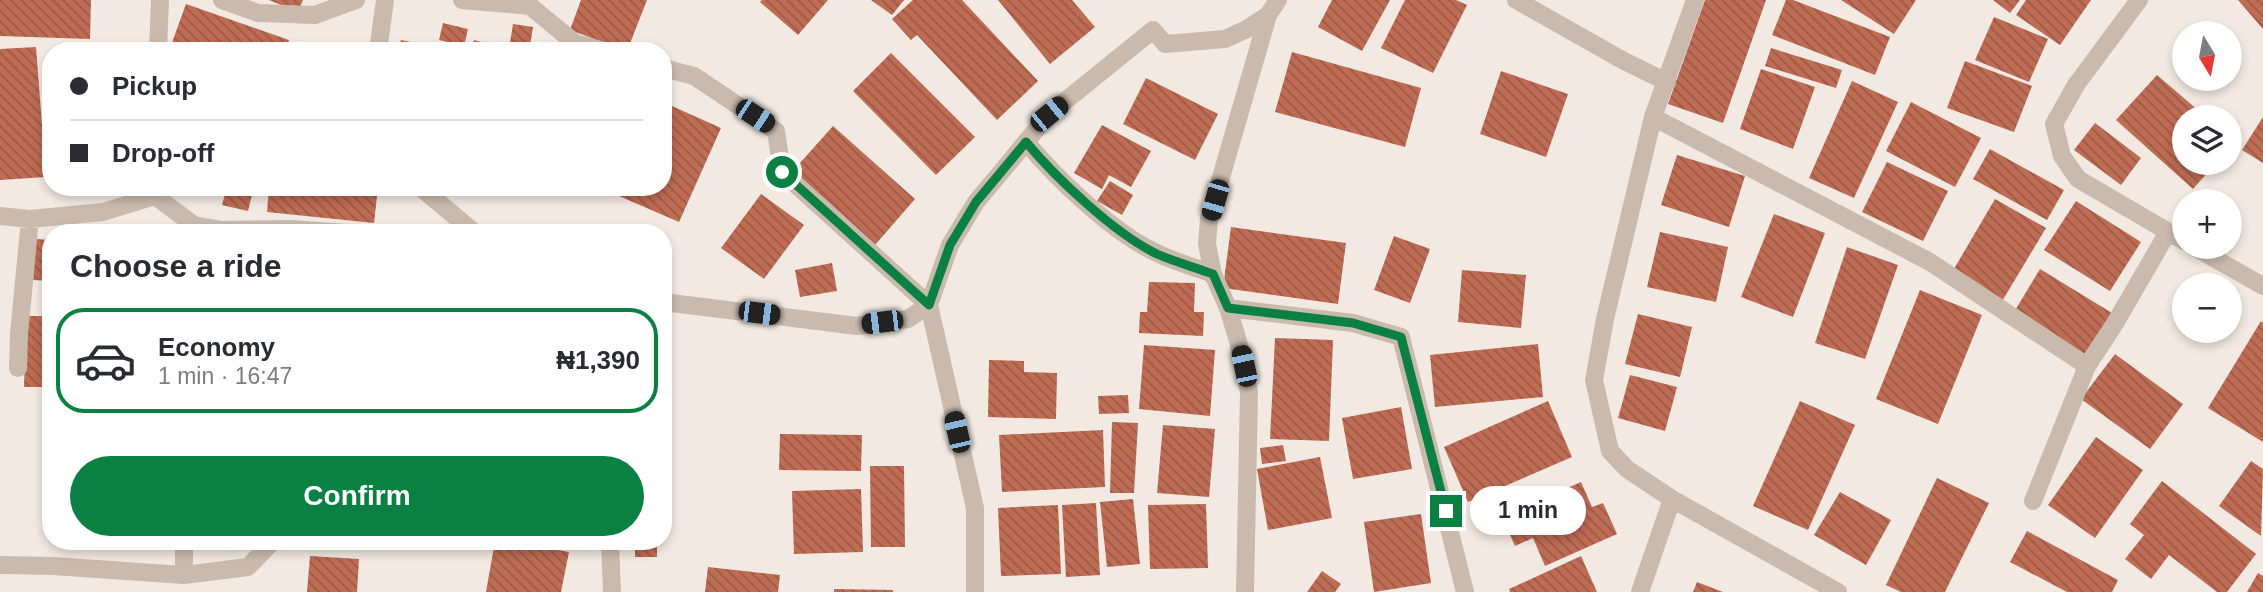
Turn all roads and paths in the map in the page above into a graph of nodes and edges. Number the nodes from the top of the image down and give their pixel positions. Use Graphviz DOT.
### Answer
graph roads {
  1 [pos="160,0"];
  2 [pos="222,0"];
  3 [pos="356,0"];
  4 [pos="385,0"];
  5 [pos="462,0"];
  6 [pos="1516,0"];
  7 [pos="1695,0"];
  8 [pos="2139,0"];
  9 [pos="532,3"];
  10 [pos="1273,8"];
  11 [pos="159,42"];
  12 [pos="379,42"];
  13 [pos="574,42"];
  14 [pos="672,70"];
  15 [pos="1667,82"];
  16 [pos="1653,117"];
  17 [pos="1026,142"];
  18 [pos="143,196"];
  19 [pos="160,196"];
  20 [pos="431,196"];
  21 [pos="0,216"];
  22 [pos="30,219"];
  23 [pos="188,224"];
  24 [pos="464,224"];
  25 [pos="2172,234"];
  26 [pos="2172,242"];
  27 [pos="2215,259"];
  28 [pos="1213,274"];
  29 [pos="2263,286"];
  30 [pos="672,303"];
  31 [pos="929,305"];
  32 [pos="1228,308"];
  33 [pos="2087,366"];
  34 [pos="19,368"];
  35 [pos="1672,499"];
  36 [pos="2033,501"];
  37 [pos="184,550"];
  38 [pos="265,550"];
  39 [pos="610,550"];
  40 [pos="0,565"];
  41 [pos="184,575"];
  42 [pos="612,592"];
  43 [pos="975,592"];
  44 [pos="1245,592"];
  45 [pos="1465,592"];
  46 [pos="1640,592"];
  47 [pos="1838,592"];
  1 -- 11 [label="street"];
  2 -- 3 [label="street"];
  4 -- 12 [label="street"];
  5 -- 9 [label="street"];
  6 -- 15 [label="street"];
  7 -- 15 [label="street"];
  8 -- 25 [label="street"];
  9 -- 13 [label="street"];
  10 -- 17 [label="street"];
  10 -- 28 [label="street"];
  14 -- 31 [label="street"];
  15 -- 16 [label="street"];
  16 -- 33 [label="street"];
  16 -- 35 [label="street"];
  17 -- 28 [label="street"];
  17 -- 31 [label="street"];
  18 -- 22 [label="street"];
  19 -- 23 [label="street"];
  20 -- 24 [label="street"];
  21 -- 22 [label="street"];
  22 -- 34 [label="street"];
  26 -- 33 [label="street"];
  27 -- 29 [label="street"];
  28 -- 32 [label="street"];
  30 -- 31 [label="street"];
  31 -- 43 [label="street"];
  32 -- 44 [label="street"];
  32 -- 45 [label="street"];
  33 -- 36 [label="street"];
  35 -- 46 [label="street"];
  35 -- 47 [label="street"];
  37 -- 41 [label="street"];
  38 -- 41 [label="street"];
  39 -- 42 [label="street"];
  40 -- 41 [label="street"];
}
